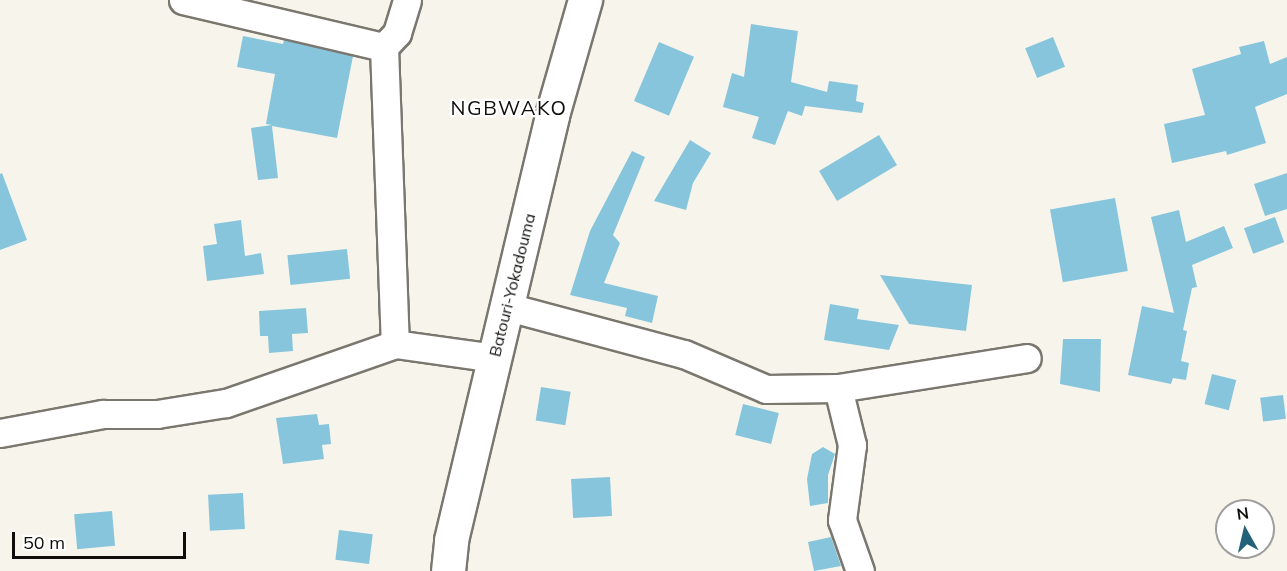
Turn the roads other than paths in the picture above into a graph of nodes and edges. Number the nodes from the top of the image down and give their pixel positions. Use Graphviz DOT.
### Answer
graph roads {
  1 [pos="183,0"];
  2 [pos="407,0"];
  3 [pos="585,0"];
  4 [pos="384,47"];
  5 [pos="508,307"];
  6 [pos="394,344"];
  7 [pos="494,358"];
  8 [pos="1027,358"];
  9 [pos="838,388"];
  10 [pos="0,433"];
  11 [pos="448,571"];
  12 [pos="860,571"];
  1 -- 4 [label="street"];
  2 -- 4 [label="street"];
  3 -- 5 [label="highway, Batouri-Yokadouma"];
  4 -- 6 [label="street"];
  5 -- 7 [label="highway, Batouri-Yokadouma"];
  5 -- 9 [label="street"];
  6 -- 7 [label="street"];
  6 -- 10 [label="street"];
  7 -- 11 [label="highway, Batouri-Yokadouma"];
  8 -- 9 [label="street"];
  9 -- 12 [label="street"];
}
